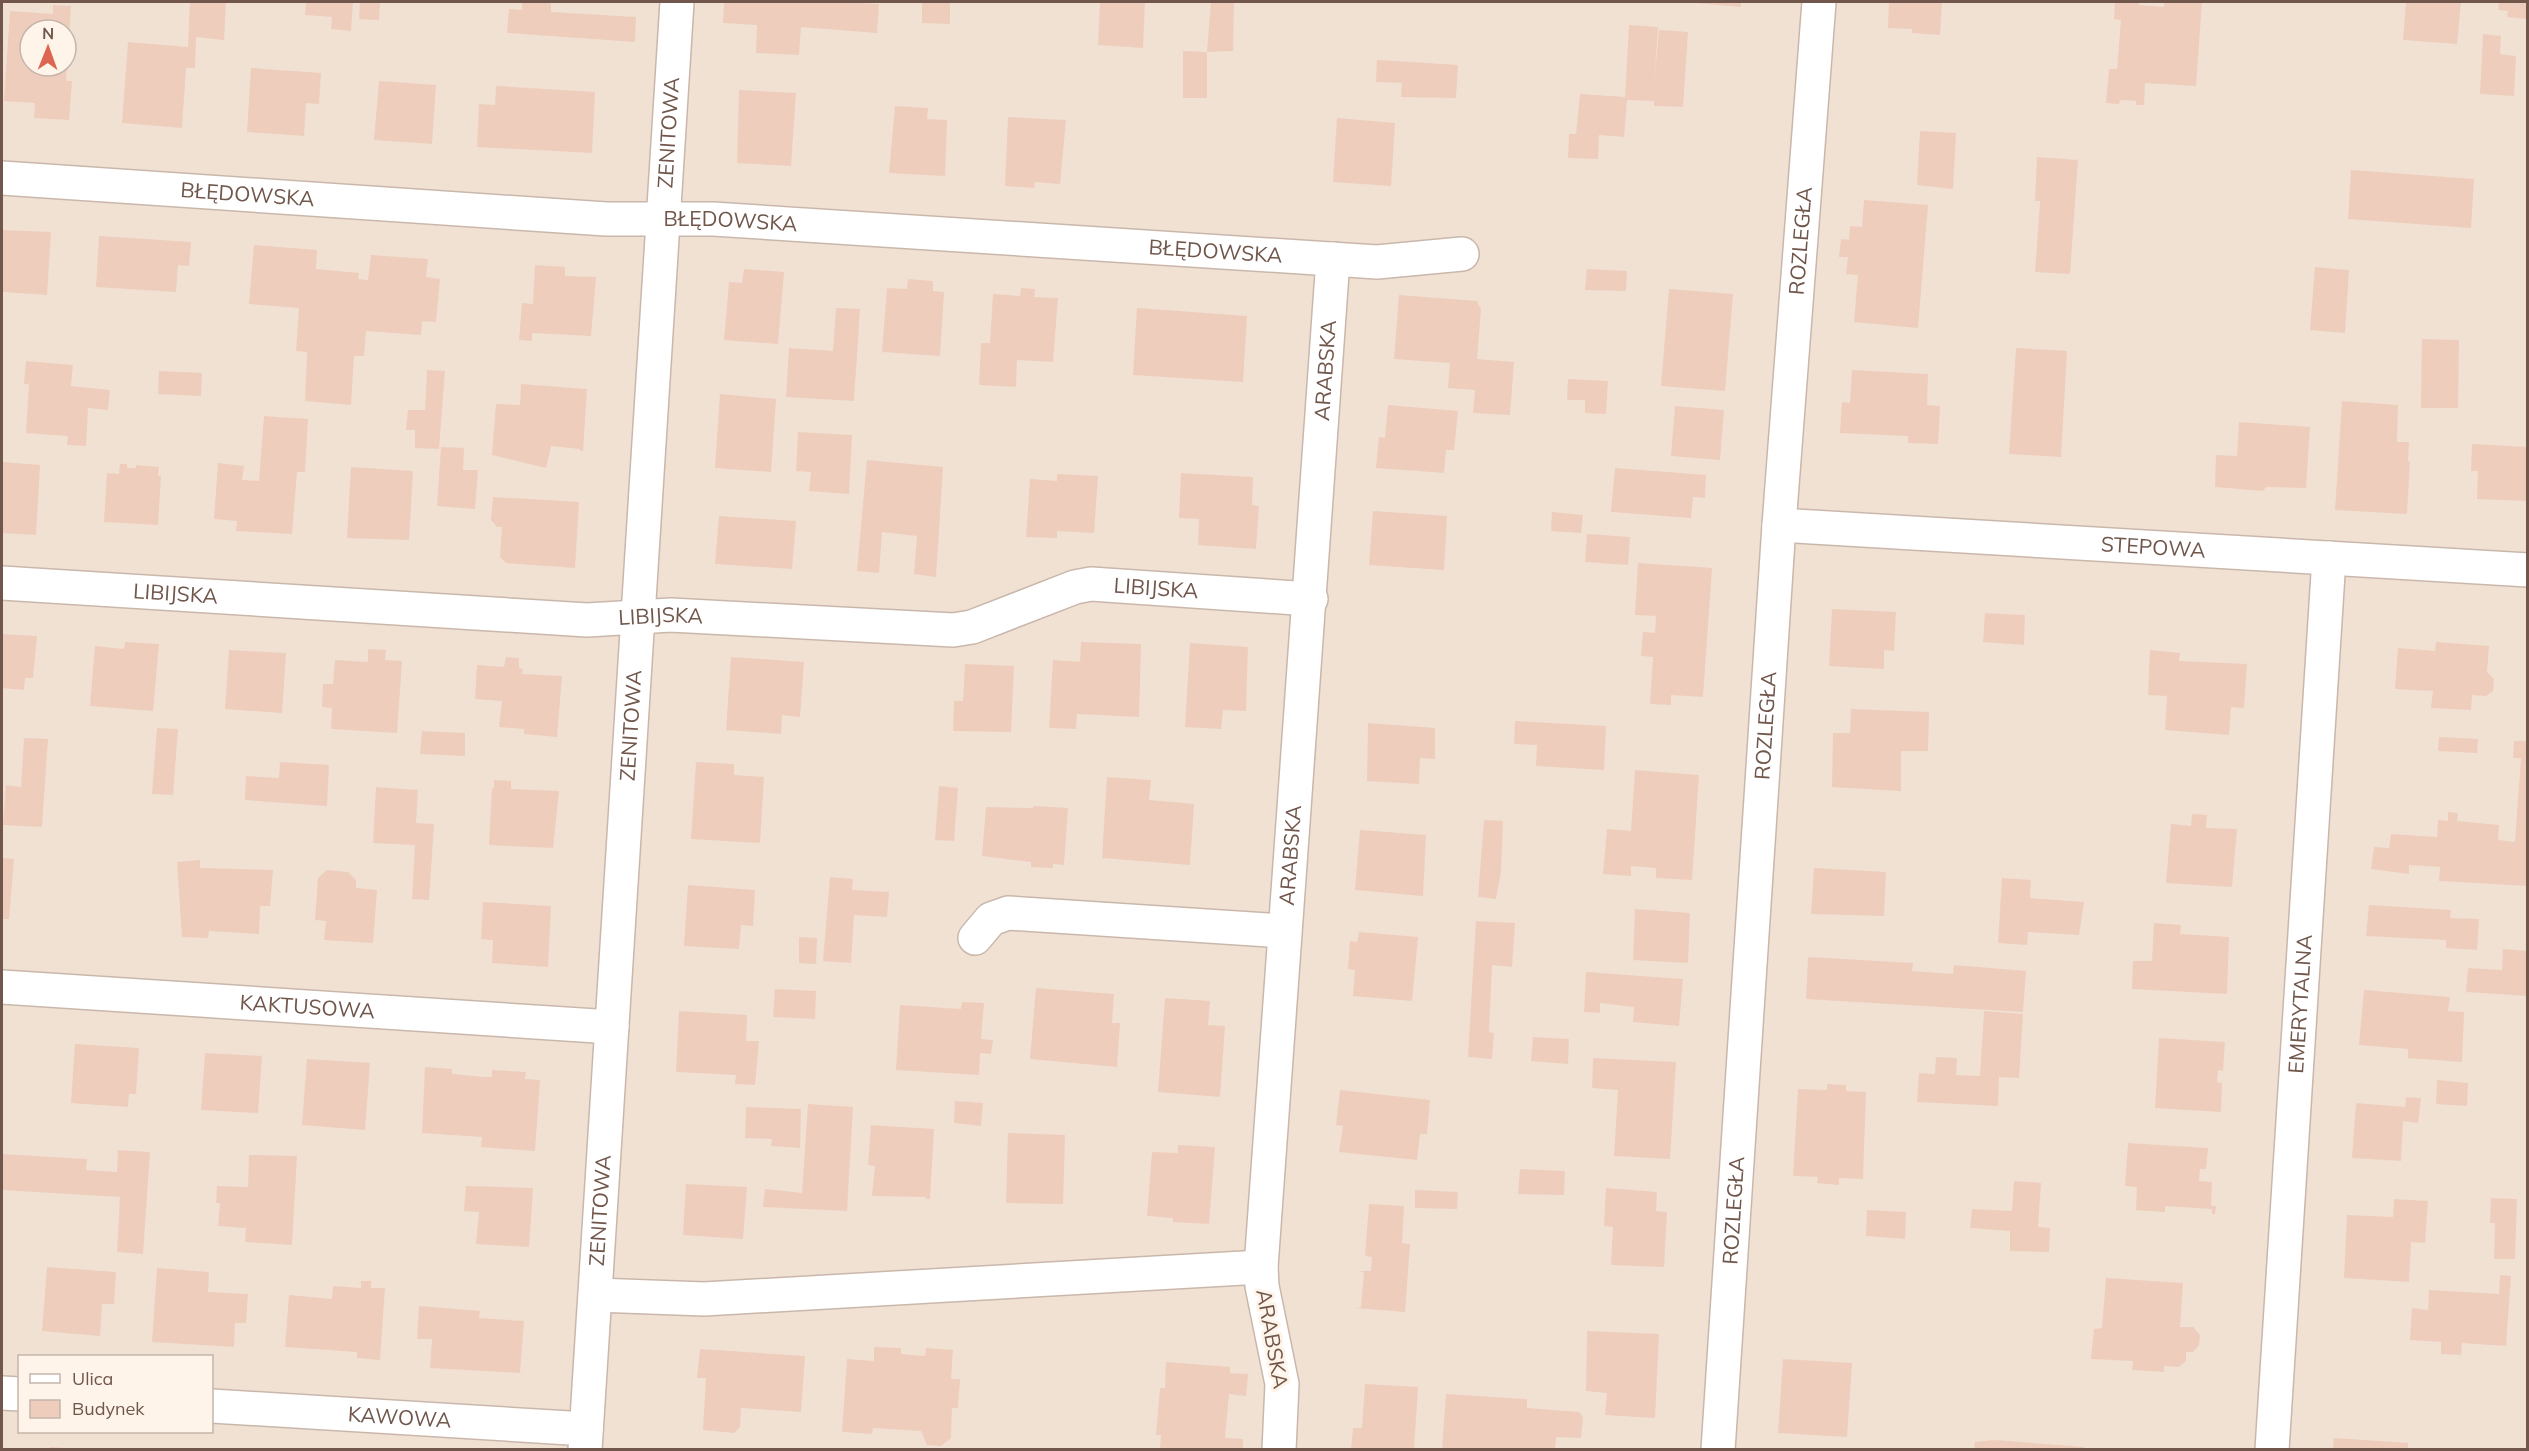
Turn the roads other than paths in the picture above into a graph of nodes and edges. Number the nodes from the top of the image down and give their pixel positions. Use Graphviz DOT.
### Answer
graph roads {
  1 [pos="677,2"];
  2 [pos="1819,2"];
  3 [pos="2,178"];
  4 [pos="663,218"];
  5 [pos="1462,254"];
  6 [pos="1333,259"];
  7 [pos="1779,525"];
  8 [pos="2329,558"];
  9 [pos="2528,570"];
  10 [pos="2,583"];
  11 [pos="1311,599"];
  12 [pos="638,617"];
  13 [pos="1284,932"];
  14 [pos="975,938"];
  15 [pos="2,987"];
  16 [pos="612,1027"];
  17 [pos="1261,1267"];
  18 [pos="596,1295"];
  19 [pos="2,1393"];
  20 [pos="18,1394"];
  21 [pos="213,1406"];
  22 [pos="585,1439"];
  23 [pos="1279,1449"];
  24 [pos="1718,1449"];
  25 [pos="2272,1449"];
  1 -- 4 [label="street, ZENITOWA"];
  2 -- 7 [label="street, ROZLEGŁA"];
  3 -- 4 [label="street, BŁĘDOWSKA"];
  4 -- 6 [label="street, BŁĘDOWSKA"];
  4 -- 12 [label="street, ZENITOWA"];
  5 -- 6 [label="street, BŁĘDOWSKA"];
  6 -- 11 [label="street, ARABSKA"];
  7 -- 8 [label="street, STEPOWA"];
  7 -- 24 [label="street, ROZLEGŁA"];
  8 -- 9 [label="street, STEPOWA"];
  8 -- 25 [label="street, EMERYTALNA"];
  10 -- 12 [label="street, LIBIJSKA"];
  11 -- 12 [label="street, LIBIJSKA"];
  11 -- 13 [label="street, ARABSKA"];
  12 -- 16 [label="street, ZENITOWA"];
  13 -- 14 [label="street"];
  13 -- 17 [label="street, ARABSKA"];
  15 -- 16 [label="street, KAKTUSOWA"];
  16 -- 18 [label="street, ZENITOWA"];
  17 -- 18 [label="street"];
  17 -- 23 [label="street, ARABSKA"];
  18 -- 22 [label="street, ZENITOWA"];
  19 -- 20 [label="street"];
  21 -- 22 [label="street, KAWOWA"];
}
